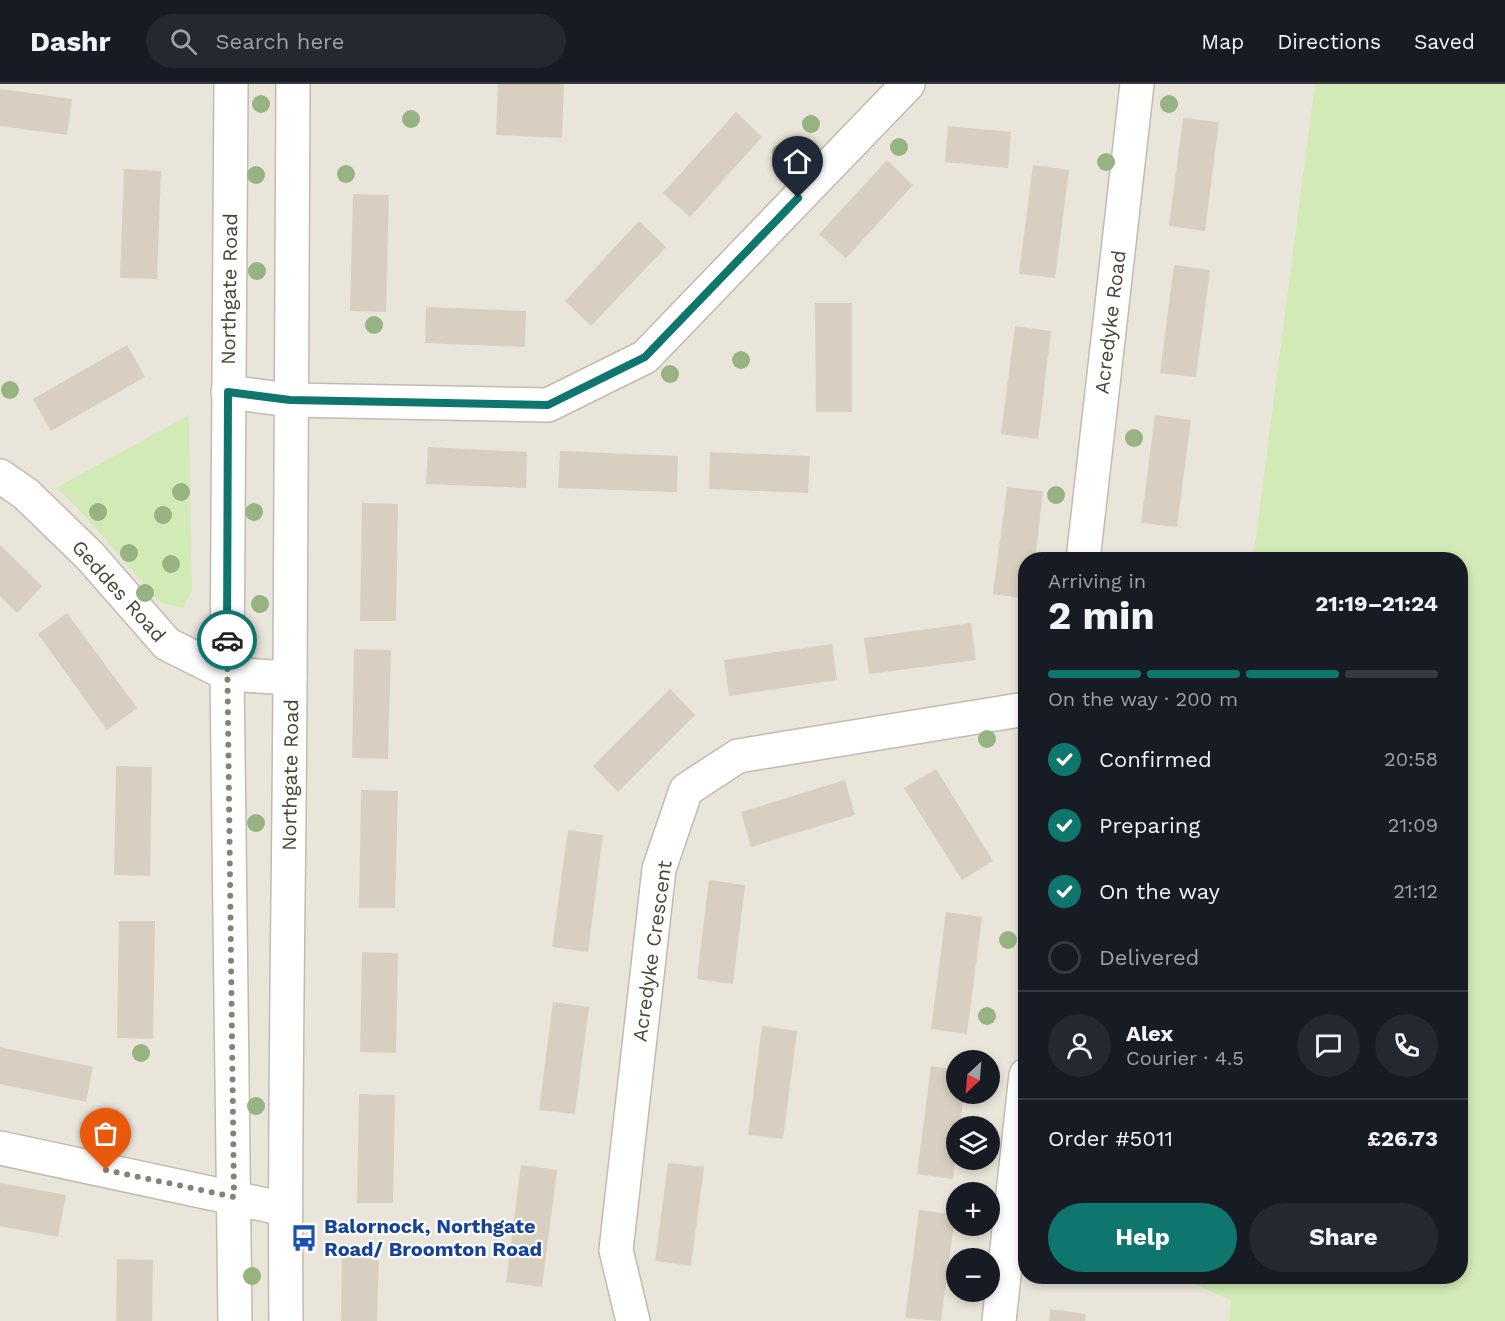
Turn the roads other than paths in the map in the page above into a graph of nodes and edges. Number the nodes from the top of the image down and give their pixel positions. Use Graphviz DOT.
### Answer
graph roads {
  1 [pos="231,84"];
  2 [pos="293,84"];
  3 [pos="908,84"];
  4 [pos="1137,84"];
  5 [pos="228,392"];
  6 [pos="290,400"];
  7 [pos="0,476"];
  8 [pos="1084,552"];
  9 [pos="227,674"];
  10 [pos="291,678"];
  11 [pos="1018,710"];
  12 [pos="0,1148"];
  13 [pos="1018,1148"];
  14 [pos="234,1197"];
  15 [pos="285,1209"];
  16 [pos="235,1321"];
  17 [pos="286,1321"];
  18 [pos="633,1321"];
  19 [pos="999,1321"];
  1 -- 5 [label="street, Northgate Road"];
  2 -- 6 [label="street, Northgate Road"];
  3 -- 6 [label="street"];
  4 -- 8 [label="street, Acredyke Road"];
  5 -- 6 [label="street"];
  5 -- 9 [label="street, Northgate Road"];
  6 -- 10 [label="street, Northgate Road"];
  7 -- 9 [label="street, Geddes Road"];
  9 -- 10 [label="street, Geddes Road"];
  9 -- 14 [label="street, Northgate Road"];
  10 -- 15 [label="street, Northgate Road"];
  11 -- 18 [label="street, Acredyke Crescent"];
  12 -- 14 [label="street"];
  13 -- 19 [label="street"];
  14 -- 15 [label="street"];
  14 -- 16 [label="street, Northgate Road"];
  15 -- 17 [label="street, Northgate Road"];
}
